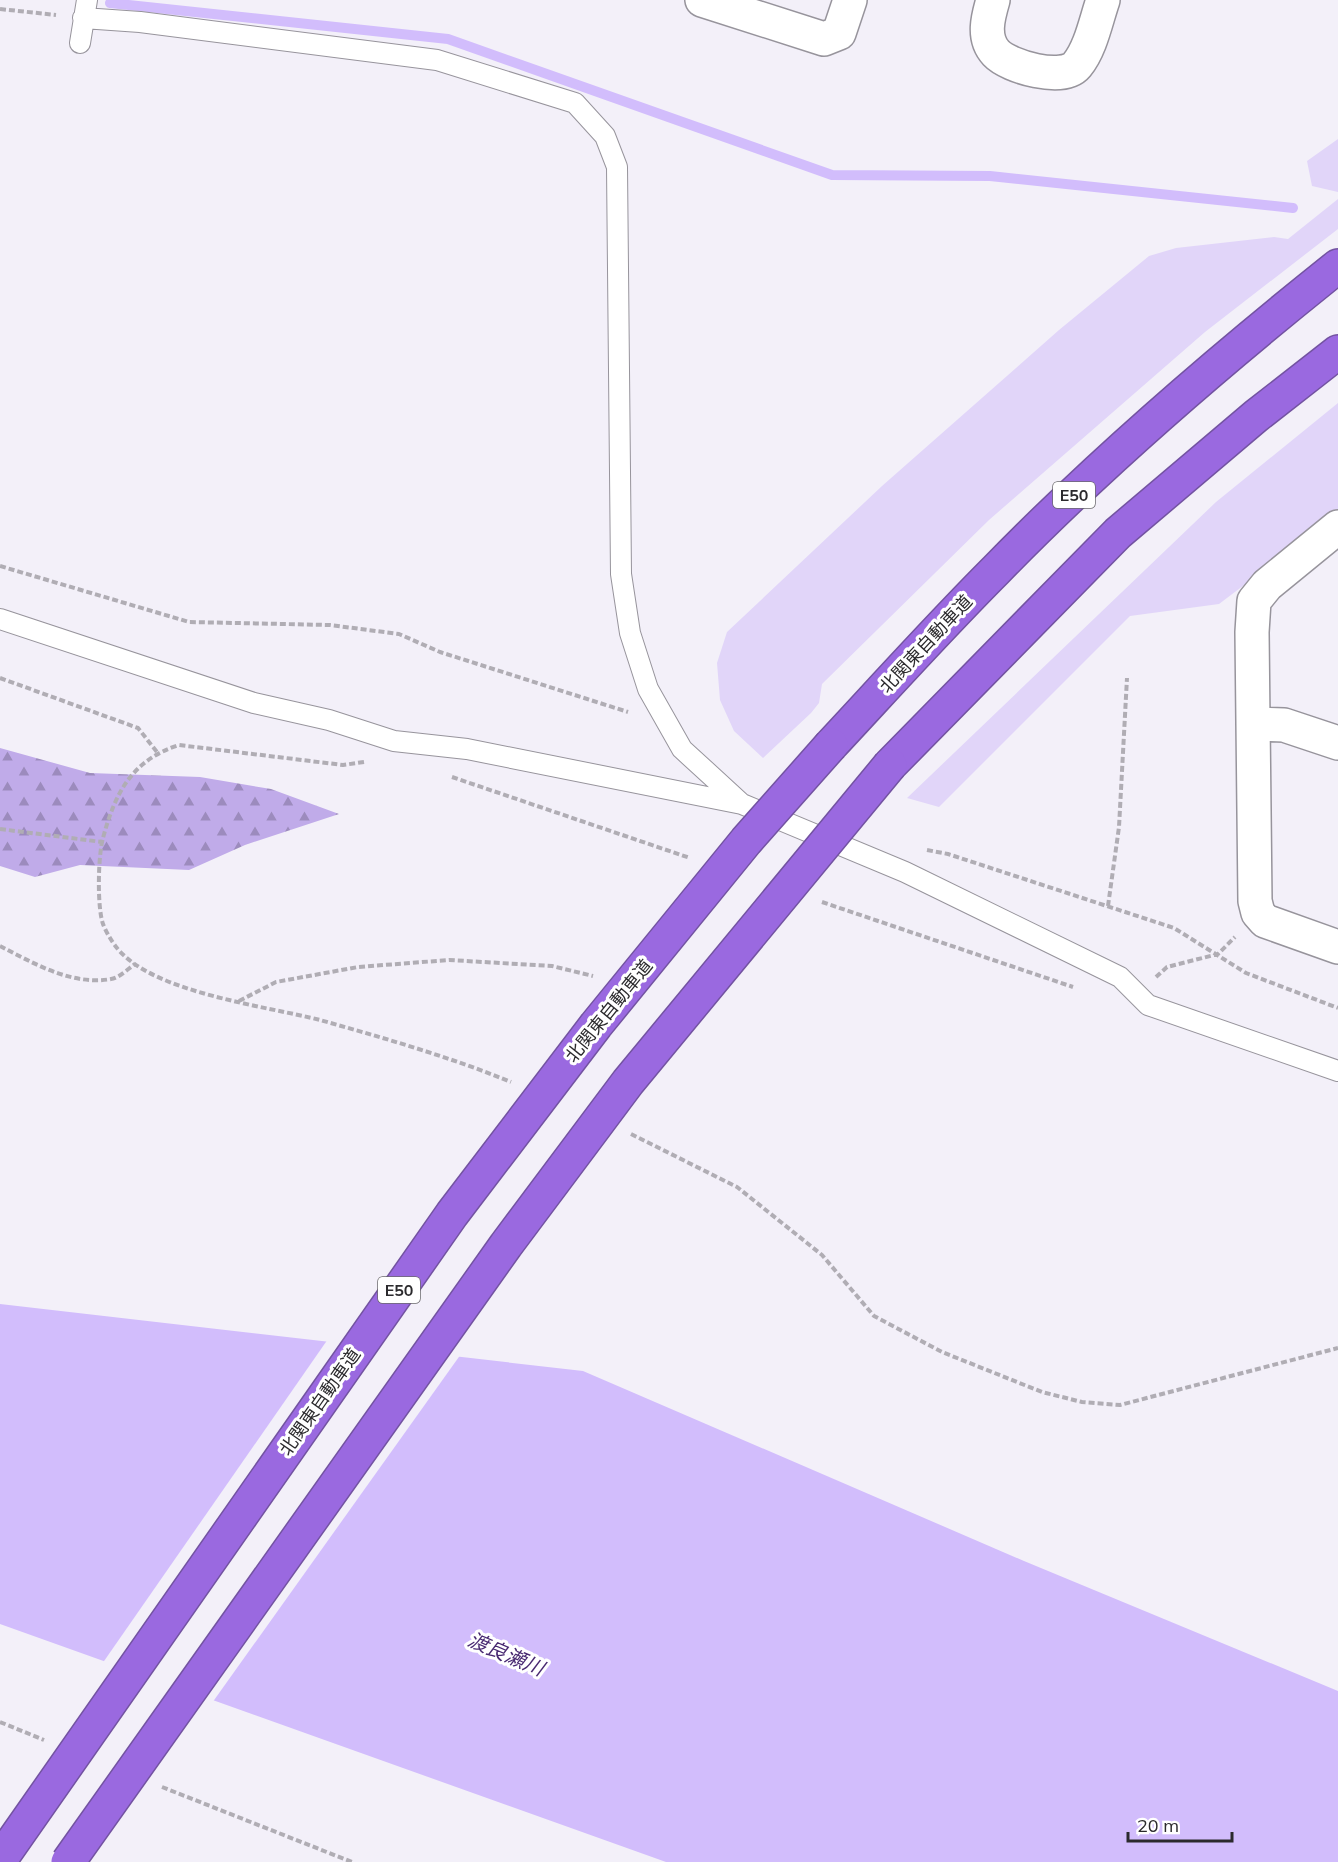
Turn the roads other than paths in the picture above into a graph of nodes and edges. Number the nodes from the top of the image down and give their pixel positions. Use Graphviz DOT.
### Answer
graph roads {
  1 [pos="702,0"];
  2 [pos="850,0"];
  3 [pos="993,0"];
  4 [pos="1103,0"];
  5 [pos="85,9"];
  6 [pos="80,43"];
  7 [pos="1338,266"];
  8 [pos="1338,352"];
  9 [pos="1336,533"];
  10 [pos="0,619"];
  11 [pos="1253,724"];
  12 [pos="1338,743"];
  13 [pos="742,804"];
  14 [pos="1338,947"];
  15 [pos="1338,1071"];
  16 [pos="0,1860"];
  17 [pos="68,1862"];
  1 -- 2 [label="street"];
  3 -- 4 [label="street"];
  5 -- 6 [label="lane"];
  5 -- 13 [label="lane"];
  7 -- 16 [label="highway, 北関東自動車道 / E50, bridge"];
  8 -- 17 [label="highway, bridge"];
  9 -- 11 [label="street"];
  10 -- 13 [label="lane"];
  11 -- 12 [label="street"];
  11 -- 14 [label="street"];
  13 -- 15 [label="lane"];
}
